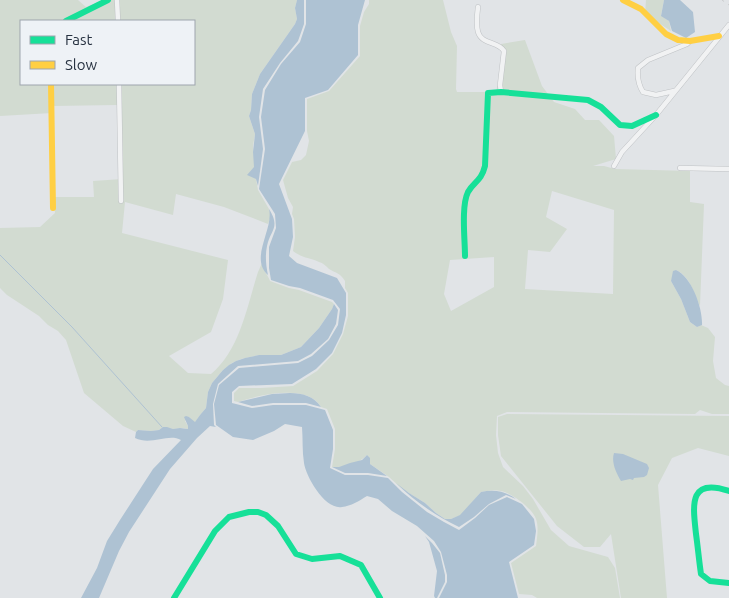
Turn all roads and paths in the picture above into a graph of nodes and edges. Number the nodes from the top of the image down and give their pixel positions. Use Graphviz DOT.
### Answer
graph roads {
  1 [pos="108,0"];
  2 [pos="117,0"];
  3 [pos="623,0"];
  4 [pos="478,8"];
  5 [pos="68,20"];
  6 [pos="118,20"];
  7 [pos="729,25"];
  8 [pos="719,36"];
  9 [pos="690,40"];
  10 [pos="51,85"];
  11 [pos="119,85"];
  12 [pos="675,91"];
  13 [pos="501,92"];
  14 [pos="656,114"];
  15 [pos="614,166"];
  16 [pos="680,168"];
  17 [pos="729,170"];
  18 [pos="121,201"];
  19 [pos="54,208"];
  20 [pos="465,256"];
  21 [pos="729,490"];
  22 [pos="729,583"];
  23 [pos="174,598"];
  24 [pos="380,598"];
  1 -- 5 [label="street"];
  2 -- 6 [label="street"];
  3 -- 9 [label="street"];
  4 -- 13 [label="street"];
  7 -- 8 [label="street"];
  8 -- 9 [label="street"];
  8 -- 12 [label="street"];
  9 -- 12 [label="street"];
  10 -- 19 [label="street"];
  11 -- 18 [label="street"];
  12 -- 14 [label="street"];
  13 -- 14 [label="street"];
  13 -- 20 [label="street"];
  14 -- 15 [label="street"];
  16 -- 17 [label="street"];
  21 -- 22 [label="street"];
  23 -- 24 [label="street"];
}
